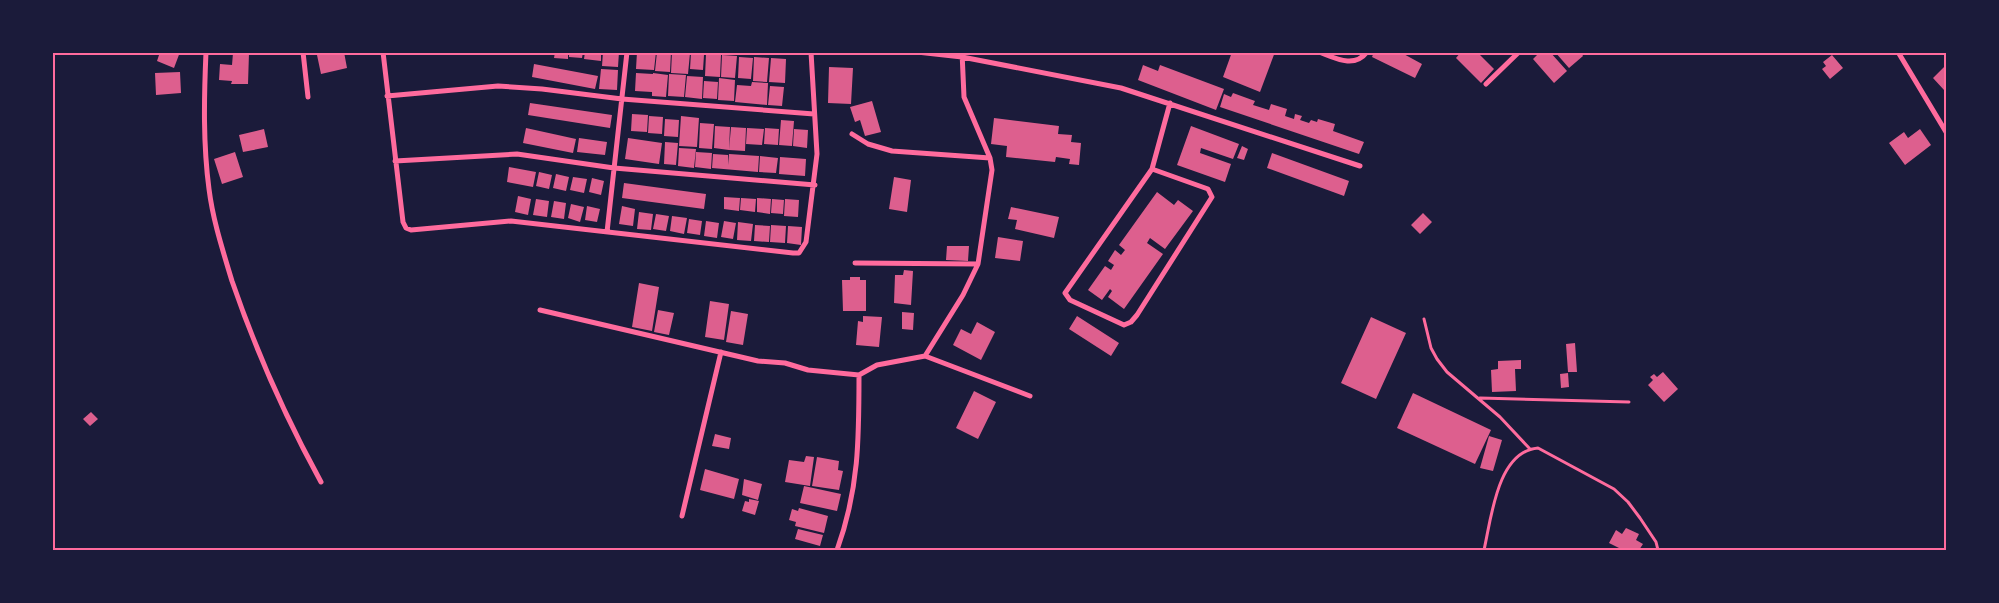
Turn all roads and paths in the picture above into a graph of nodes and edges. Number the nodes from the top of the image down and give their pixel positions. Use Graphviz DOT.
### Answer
graph roads {
  1 [pos="206,52"];
  2 [pos="303,52"];
  3 [pos="383,52"];
  4 [pos="627,52"];
  5 [pos="810,52"];
  6 [pos="917,52"];
  7 [pos="1319,52"];
  8 [pos="1367,52"];
  9 [pos="1519,52"];
  10 [pos="1898,52"];
  11 [pos="962,55"];
  12 [pos="1486,84"];
  13 [pos="387,96"];
  14 [pos="308,97"];
  15 [pos="622,99"];
  16 [pos="1170,103"];
  17 [pos="814,114"];
  18 [pos="1946,132"];
  19 [pos="852,134"];
  20 [pos="990,158"];
  21 [pos="395,161"];
  22 [pos="1360,166"];
  23 [pos="614,168"];
  24 [pos="1152,169"];
  25 [pos="815,184"];
  26 [pos="607,232"];
  27 [pos="855,263"];
  28 [pos="978,264"];
  29 [pos="540,310"];
  30 [pos="1424,319"];
  31 [pos="721,352"];
  32 [pos="925,356"];
  33 [pos="859,375"];
  34 [pos="1030,396"];
  35 [pos="1480,398"];
  36 [pos="1628,402"];
  37 [pos="1530,449"];
  38 [pos="322,482"];
  39 [pos="682,516"];
  40 [pos="837,550"];
  41 [pos="1484,550"];
  42 [pos="1658,550"];
  1 -- 38 [label="street"];
  2 -- 14 [label="street"];
  3 -- 13 [label="street"];
  4 -- 15 [label="street"];
  5 -- 17 [label="street"];
  6 -- 11 [label="street"];
  7 -- 8 [label="street"];
  9 -- 12 [label="street"];
  10 -- 18 [label="street"];
  11 -- 16 [label="street"];
  11 -- 20 [label="street"];
  13 -- 15 [label="street"];
  13 -- 21 [label="street"];
  15 -- 17 [label="street"];
  15 -- 23 [label="street"];
  16 -- 22 [label="street"];
  16 -- 24 [label="street"];
  17 -- 25 [label="street"];
  19 -- 20 [label="street"];
  20 -- 28 [label="street"];
  21 -- 23 [label="street"];
  21 -- 26 [label="street"];
  23 -- 25 [label="street"];
  23 -- 26 [label="street"];
  24 -- 24 [label="street"];
  25 -- 26 [label="street"];
  27 -- 28 [label="street"];
  28 -- 32 [label="street"];
  29 -- 31 [label="street"];
  30 -- 35 [label="lane"];
  31 -- 33 [label="street"];
  31 -- 39 [label="street"];
  32 -- 33 [label="street"];
  32 -- 34 [label="street"];
  33 -- 40 [label="street"];
  35 -- 36 [label="lane"];
  35 -- 37 [label="lane"];
  37 -- 41 [label="lane"];
  37 -- 42 [label="lane"];
}
